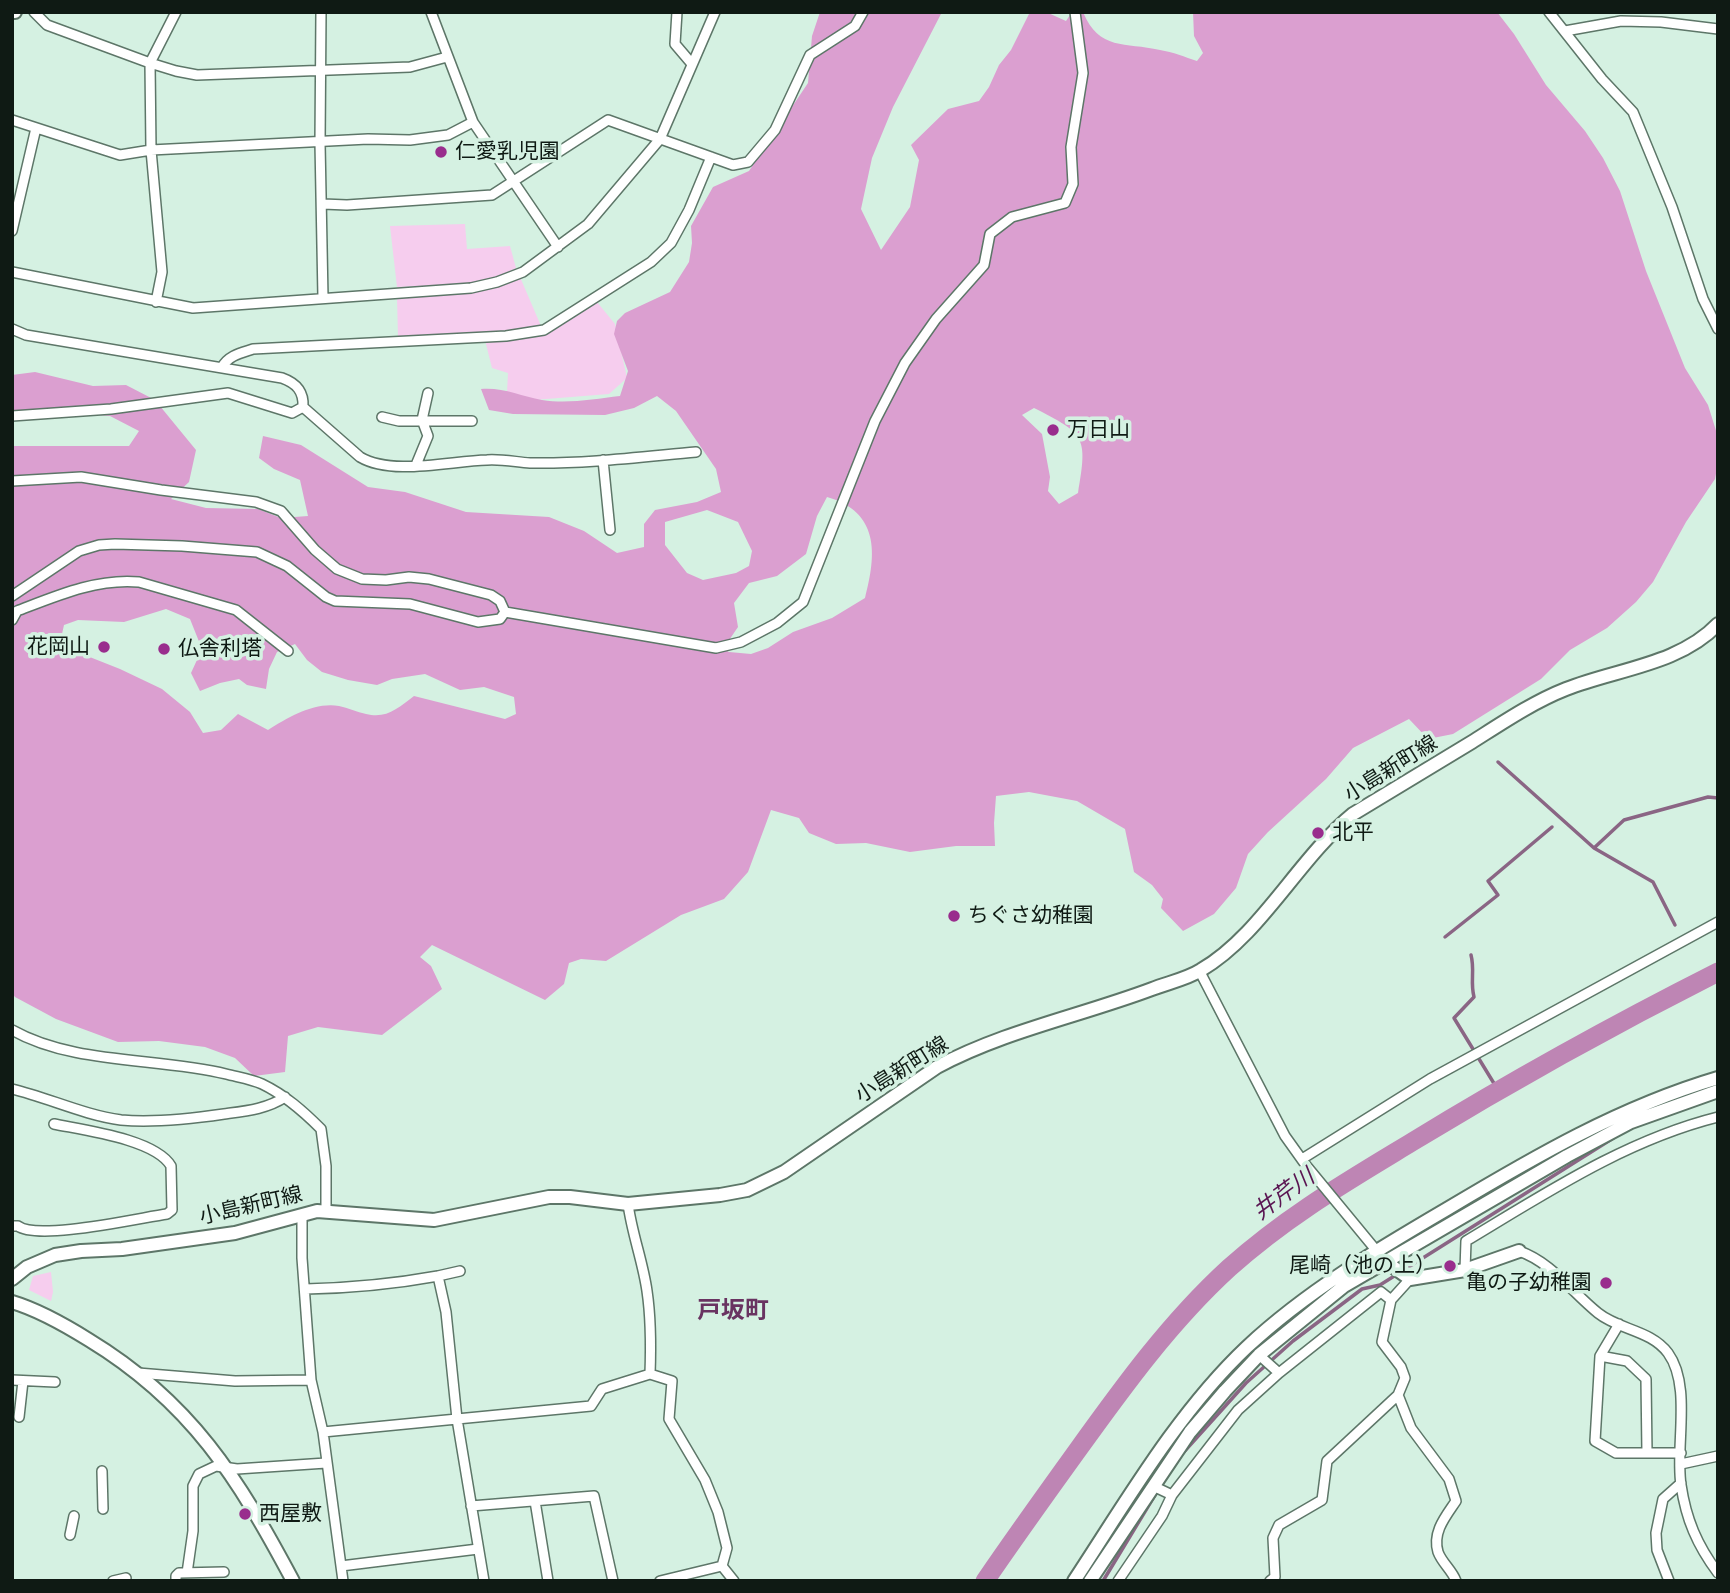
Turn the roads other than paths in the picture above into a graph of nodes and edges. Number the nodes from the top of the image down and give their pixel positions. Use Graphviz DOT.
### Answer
graph roads {
  1 [pos="34,12"];
  2 [pos="176,12"];
  3 [pos="321,12"];
  4 [pos="430,12"];
  5 [pos="677,12"];
  6 [pos="715,12"];
  7 [pos="863,12"];
  8 [pos="1075,12"];
  9 [pos="1549,12"];
  10 [pos="1718,29"];
  11 [pos="1565,31"];
  12 [pos="447,57"];
  13 [pos="150,63"];
  14 [pos="692,64"];
  15 [pos="320,70"];
  16 [pos="12,120"];
  17 [pos="473,122"];
  18 [pos="36,128"];
  19 [pos="660,139"];
  20 [pos="320,143"];
  21 [pos="151,150"];
  22 [pos="711,157"];
  23 [pos="514,182"];
  24 [pos="323,204"];
  25 [pos="12,232"];
  26 [pos="558,247"];
  27 [pos="12,272"];
  28 [pos="323,298"];
  29 [pos="156,302"];
  30 [pos="12,329"];
  31 [pos="1718,329"];
  32 [pos="222,367"];
  33 [pos="428,393"];
  34 [pos="303,407"];
  35 [pos="12,416"];
  36 [pos="382,417"];
  37 [pos="422,420"];
  38 [pos="472,421"];
  39 [pos="696,452"];
  40 [pos="603,460"];
  41 [pos="416,465"];
  42 [pos="12,481"];
  43 [pos="610,530"];
  44 [pos="12,596"];
  45 [pos="505,612"];
  46 [pos="12,620"];
  47 [pos="1718,624"];
  48 [pos="288,651"];
  49 [pos="1718,922"];
  50 [pos="1200,972"];
  51 [pos="12,1030"];
  52 [pos="1718,1078"];
  53 [pos="12,1089"];
  54 [pos="1718,1091"];
  55 [pos="285,1097"];
  56 [pos="1718,1117"];
  57 [pos="54,1124"];
  58 [pos="1303,1162"];
  59 [pos="628,1204"];
  60 [pos="326,1212"];
  61 [pos="302,1216"];
  62 [pos="12,1226"];
  63 [pos="1376,1250"];
  64 [pos="1519,1251"];
  65 [pos="1385,1261"];
  66 [pos="1465,1270"];
  67 [pos="460,1271"];
  68 [pos="438,1276"];
  69 [pos="12,1279"];
  70 [pos="1409,1279"];
  71 [pos="306,1289"];
  72 [pos="1391,1300"];
  73 [pos="12,1302"];
  74 [pos="1619,1324"];
  75 [pos="1259,1355"];
  76 [pos="1600,1356"];
  77 [pos="138,1373"];
  78 [pos="1279,1373"];
  79 [pos="650,1374"];
  80 [pos="12,1380"];
  81 [pos="312,1380"];
  82 [pos="23,1381"];
  83 [pos="55,1382"];
  84 [pos="1398,1395"];
  85 [pos="19,1417"];
  86 [pos="457,1419"];
  87 [pos="323,1432"];
  88 [pos="1647,1453"];
  89 [pos="1681,1453"];
  90 [pos="1718,1455"];
  91 [pos="326,1463"];
  92 [pos="1681,1464"];
  93 [pos="227,1468"];
  94 [pos="102,1471"];
  95 [pos="1681,1483"];
  96 [pos="1153,1486"];
  97 [pos="1172,1494"];
  98 [pos="535,1501"];
  99 [pos="471,1506"];
  100 [pos="103,1509"];
  101 [pos="74,1516"];
  102 [pos="70,1535"];
  103 [pos="478,1549"];
  104 [pos="341,1566"];
  105 [pos="722,1566"];
  106 [pos="224,1572"];
  107 [pos="187,1573"];
  108 [pos="1718,1573"];
  109 [pos="689,1577"];
  110 [pos="127,1578"];
  111 [pos="113,1581"];
  112 [pos="176,1581"];
  113 [pos="293,1581"];
  114 [pos="343,1581"];
  115 [pos="484,1581"];
  116 [pos="548,1581"];
  117 [pos="612,1581"];
  118 [pos="660,1581"];
  119 [pos="734,1581"];
  120 [pos="1074,1581"];
  121 [pos="1090,1581"];
  122 [pos="1118,1581"];
  123 [pos="1270,1581"];
  124 [pos="1456,1581"];
  125 [pos="1669,1581"];
  1 -- 13 [label="street"];
  2 -- 13 [label="street"];
  3 -- 15 [label="street"];
  4 -- 12 [label="street"];
  5 -- 14 [label="street"];
  6 -- 14 [label="street"];
  7 -- 22 [label="street"];
  8 -- 45 [label="street"];
  9 -- 11 [label="street"];
  10 -- 11 [label="street"];
  11 -- 31 [label="street"];
  12 -- 15 [label="street"];
  12 -- 17 [label="street"];
  13 -- 15 [label="street"];
  13 -- 21 [label="street"];
  14 -- 19 [label="street"];
  15 -- 20 [label="street"];
  16 -- 18 [label="street"];
  17 -- 20 [label="street"];
  17 -- 23 [label="street"];
  18 -- 21 [label="street"];
  18 -- 25 [label="street"];
  19 -- 22 [label="street"];
  19 -- 23 [label="street"];
  19 -- 26 [label="street"];
  20 -- 21 [label="street"];
  20 -- 24 [label="street"];
  21 -- 29 [label="street"];
  22 -- 32 [label="street"];
  23 -- 24 [label="street"];
  23 -- 26 [label="street"];
  24 -- 28 [label="street"];
  26 -- 28 [label="street"];
  27 -- 29 [label="street"];
  28 -- 29 [label="street"];
  30 -- 32 [label="street"];
  32 -- 34 [label="street"];
  33 -- 37 [label="street"];
  34 -- 35 [label="street"];
  34 -- 41 [label="street"];
  36 -- 37 [label="street"];
  37 -- 38 [label="street"];
  37 -- 41 [label="street"];
  39 -- 40 [label="street"];
  40 -- 41 [label="street"];
  40 -- 43 [label="street"];
  42 -- 45 [label="street"];
  44 -- 45 [label="street"];
  46 -- 48 [label="street"];
  47 -- 50 [label="street, 小島新町線"];
  49 -- 58 [label="street"];
  50 -- 58 [label="street"];
  50 -- 59 [label="street, 小島新町線"];
  51 -- 55 [label="street"];
  52 -- 63 [label="street"];
  53 -- 55 [label="street"];
  54 -- 65 [label="street"];
  55 -- 60 [label="street"];
  56 -- 66 [label="street"];
  57 -- 62 [label="street"];
  58 -- 63 [label="street"];
  59 -- 60 [label="street, 小島新町線"];
  59 -- 79 [label="street"];
  60 -- 61 [label="street, 小島新町線"];
  61 -- 69 [label="street, 小島新町線"];
  61 -- 71 [label="street"];
  63 -- 65 [label="street"];
  63 -- 120 [label="street"];
  64 -- 66 [label="street"];
  64 -- 74 [label="street"];
  65 -- 70 [label="street"];
  65 -- 75 [label="street"];
  66 -- 70 [label="street"];
  67 -- 68 [label="street"];
  68 -- 71 [label="street"];
  68 -- 86 [label="street"];
  70 -- 72 [label="street"];
  71 -- 81 [label="street"];
  72 -- 78 [label="street"];
  72 -- 84 [label="street"];
  73 -- 77 [label="street"];
  74 -- 76 [label="street"];
  74 -- 89 [label="street"];
  75 -- 78 [label="street"];
  75 -- 96 [label="street"];
  76 -- 88 [label="street"];
  76 -- 88 [label="street"];
  77 -- 81 [label="street"];
  77 -- 93 [label="street"];
  78 -- 97 [label="street"];
  79 -- 86 [label="street"];
  79 -- 105 [label="street"];
  80 -- 82 [label="street"];
  81 -- 87 [label="street"];
  82 -- 83 [label="street"];
  82 -- 85 [label="street"];
  84 -- 123 [label="street"];
  84 -- 124 [label="street"];
  86 -- 87 [label="street"];
  86 -- 99 [label="street"];
  87 -- 91 [label="street"];
  88 -- 89 [label="street"];
  89 -- 92 [label="street"];
  90 -- 92 [label="street"];
  91 -- 93 [label="street"];
  91 -- 104 [label="street"];
  92 -- 95 [label="street"];
  93 -- 107 [label="street"];
  93 -- 113 [label="street"];
  94 -- 100 [label="street"];
  95 -- 108 [label="street"];
  95 -- 125 [label="street"];
  96 -- 97 [label="street"];
  96 -- 121 [label="street"];
  97 -- 122 [label="street"];
  98 -- 99 [label="street"];
  98 -- 116 [label="street"];
  98 -- 117 [label="street"];
  99 -- 103 [label="street"];
  101 -- 102 [label="street"];
  103 -- 104 [label="street"];
  103 -- 115 [label="street"];
  104 -- 114 [label="street"];
  105 -- 109 [label="street"];
  105 -- 119 [label="street"];
  106 -- 107 [label="street"];
  107 -- 112 [label="street"];
  109 -- 118 [label="street"];
  110 -- 111 [label="street"];
}
